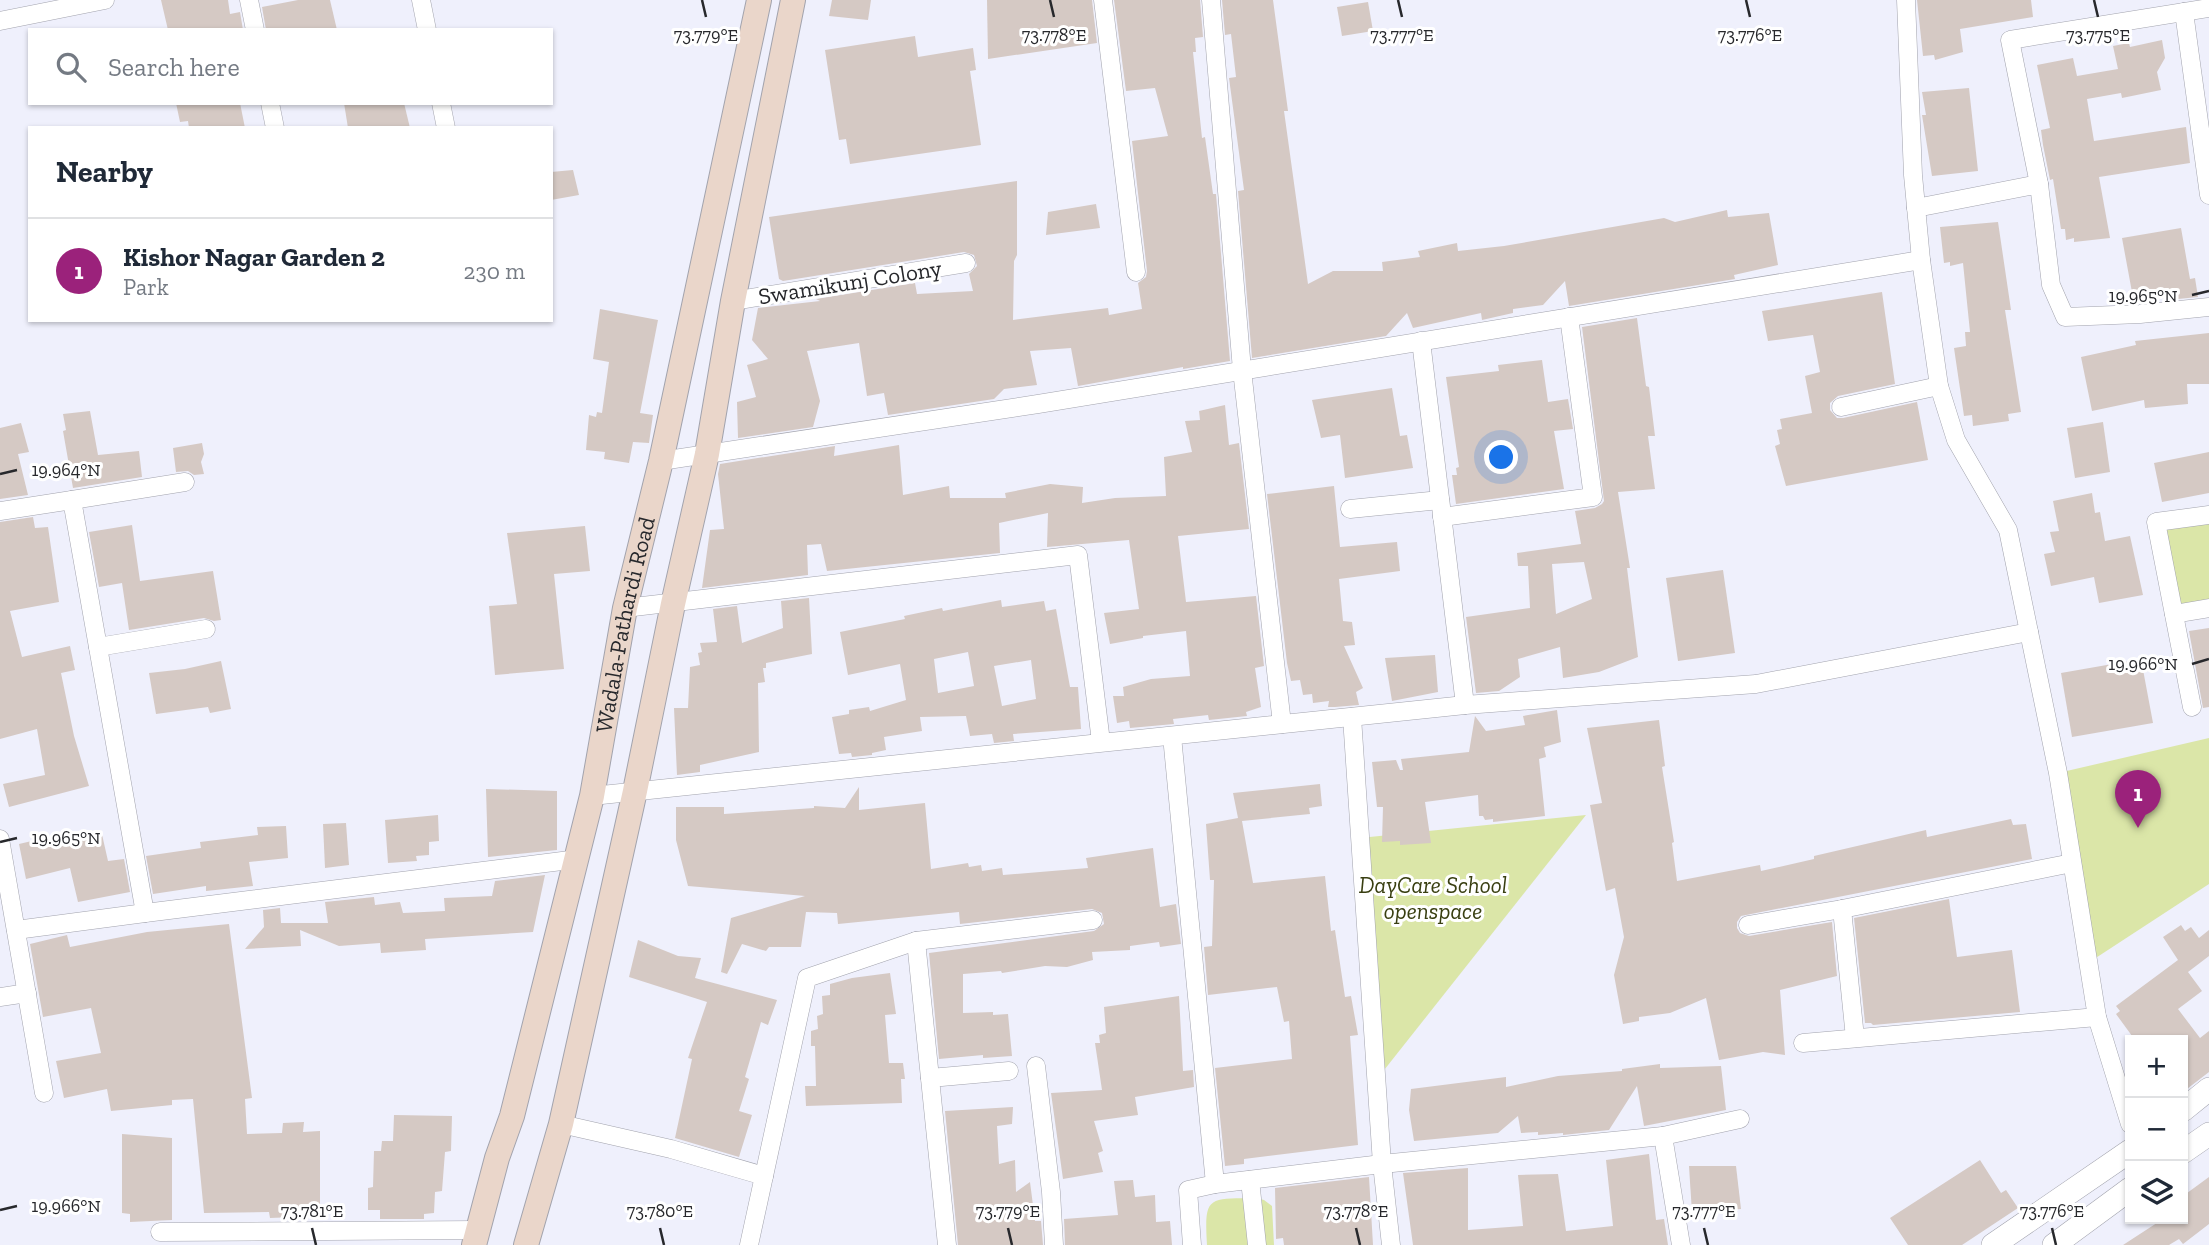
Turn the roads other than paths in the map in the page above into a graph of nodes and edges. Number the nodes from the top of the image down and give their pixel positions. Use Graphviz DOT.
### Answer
graph roads {
  1 [pos="105,0"];
  2 [pos="249,0"];
  3 [pos="421,0"];
  4 [pos="759,0"];
  5 [pos="793,0"];
  6 [pos="1103,0"];
  7 [pos="1211,0"];
  8 [pos="1906,0"];
  9 [pos="2209,8"];
  10 [pos="2185,12"];
  11 [pos="0,21"];
  12 [pos="255,28"];
  13 [pos="427,28"];
  14 [pos="270,105"];
  15 [pos="441,105"];
  16 [pos="275,126"];
  17 [pos="446,126"];
  18 [pos="2039,184"];
  19 [pos="2209,195"];
  20 [pos="1916,208"];
  21 [pos="1921,260"];
  22 [pos="966,263"];
  23 [pos="1136,272"];
  24 [pos="733,301"];
  25 [pos="2209,307"];
  26 [pos="1569,317"];
  27 [pos="1421,341"];
  28 [pos="1242,370"];
  29 [pos="1938,386"];
  30 [pos="1841,407"];
  31 [pos="707,454"];
  32 [pos="661,461"];
  33 [pos="185,482"];
  34 [pos="72,500"];
  35 [pos="1441,508"];
  36 [pos="1350,509"];
  37 [pos="0,511"];
  38 [pos="2209,515"];
  39 [pos="673,604"];
  40 [pos="625,608"];
  41 [pos="2209,608"];
  42 [pos="2174,614"];
  43 [pos="206,629"];
  44 [pos="2029,632"];
  45 [pos="98,647"];
  46 [pos="1465,705"];
  47 [pos="2192,707"];
  48 [pos="1352,717"];
  49 [pos="1282,724"];
  50 [pos="1172,736"];
  51 [pos="1101,742"];
  52 [pos="635,791"];
  53 [pos="592,796"];
  54 [pos="0,839"];
  55 [pos="578,859"];
  56 [pos="2072,863"];
  57 [pos="3,874"];
  58 [pos="1842,909"];
  59 [pos="145,913"];
  60 [pos="1093,920"];
  61 [pos="1748,925"];
  62 [pos="16,930"];
  63 [pos="916,941"];
  64 [pos="27,993"];
  65 [pos="0,997"];
  66 [pos="2097,1017"];
  67 [pos="1855,1038"];
  68 [pos="1803,1043"];
  69 [pos="1036,1066"];
  70 [pos="1009,1070"];
  71 [pos="930,1078"];
  72 [pos="2209,1089"];
  73 [pos="44,1093"];
  74 [pos="2188,1106"];
  75 [pos="2125,1108"];
  76 [pos="1740,1119"];
  77 [pos="561,1124"];
  78 [pos="2209,1134"];
  79 [pos="1663,1136"];
  80 [pos="2188,1149"];
  81 [pos="2125,1154"];
  82 [pos="1382,1164"];
  83 [pos="764,1176"];
  84 [pos="1250,1180"];
  85 [pos="1215,1184"];
  86 [pos="2125,1193"];
  87 [pos="160,1232"];
  88 [pos="476,1237"];
  89 [pos="526,1245"];
  90 [pos="749,1245"];
  91 [pos="947,1245"];
  92 [pos="1054,1245"];
  93 [pos="1192,1245"];
  94 [pos="1257,1245"];
  95 [pos="1391,1245"];
  96 [pos="1681,1245"];
  97 [pos="1993,1245"];
  98 [pos="2054,1245"];
  1 -- 11 [label="street"];
  2 -- 12 [label="street"];
  3 -- 13 [label="street"];
  4 -- 32 [label="main road, Wadala-Pathardi Road"];
  5 -- 24 [label="main road, Wadala-Pathardi Road"];
  6 -- 23 [label="street"];
  7 -- 28 [label="street"];
  8 -- 20 [label="street"];
  9 -- 10 [label="street"];
  10 -- 18 [label="street"];
  10 -- 19 [label="street"];
  14 -- 16 [label="street"];
  15 -- 17 [label="street"];
  18 -- 20 [label="street"];
  18 -- 25 [label="street"];
  20 -- 21 [label="street"];
  21 -- 26 [label="street"];
  21 -- 29 [label="street"];
  22 -- 24 [label="street, Swamikunj Colony"];
  24 -- 31 [label="main road, Wadala-Pathardi Road"];
  26 -- 27 [label="street"];
  26 -- 35 [label="street"];
  27 -- 28 [label="street"];
  27 -- 35 [label="street"];
  28 -- 31 [label="street"];
  28 -- 49 [label="street"];
  29 -- 30 [label="street"];
  29 -- 44 [label="street"];
  31 -- 32 [label="street"];
  31 -- 39 [label="main road, Wadala-Pathardi Road"];
  32 -- 40 [label="main road, Wadala-Pathardi Road"];
  33 -- 34 [label="street"];
  34 -- 37 [label="street"];
  34 -- 45 [label="street"];
  35 -- 36 [label="street"];
  35 -- 46 [label="street"];
  38 -- 42 [label="street"];
  39 -- 40 [label="street"];
  39 -- 51 [label="street"];
  39 -- 52 [label="main road, Wadala-Pathardi Road"];
  40 -- 53 [label="main road, Wadala-Pathardi Road"];
  41 -- 42 [label="street"];
  42 -- 47 [label="street"];
  43 -- 45 [label="street"];
  44 -- 46 [label="street"];
  44 -- 56 [label="street"];
  45 -- 59 [label="street"];
  46 -- 48 [label="street"];
  48 -- 49 [label="street"];
  48 -- 82 [label="street"];
  49 -- 50 [label="street"];
  50 -- 51 [label="street"];
  50 -- 85 [label="street"];
  51 -- 52 [label="street"];
  52 -- 53 [label="street"];
  52 -- 77 [label="main road, Wadala-Pathardi Road"];
  53 -- 55 [label="main road, Wadala-Pathardi Road"];
  54 -- 57 [label="street"];
  55 -- 59 [label="street"];
  55 -- 88 [label="main road, Wadala-Pathardi Road"];
  56 -- 58 [label="street"];
  56 -- 66 [label="street"];
  57 -- 62 [label="street"];
  58 -- 61 [label="street"];
  58 -- 67 [label="street"];
  59 -- 62 [label="street"];
  60 -- 63 [label="street"];
  62 -- 64 [label="street"];
  63 -- 71 [label="street"];
  63 -- 83 [label="street"];
  64 -- 65 [label="street"];
  64 -- 73 [label="street"];
  66 -- 67 [label="street"];
  66 -- 75 [label="street"];
  67 -- 68 [label="street"];
  69 -- 92 [label="street"];
  70 -- 71 [label="street"];
  71 -- 91 [label="street"];
  72 -- 74 [label="street"];
  76 -- 79 [label="street"];
  77 -- 83 [label="street"];
  77 -- 89 [label="main road, Wadala-Pathardi Road"];
  78 -- 80 [label="street"];
  79 -- 82 [label="street"];
  79 -- 96 [label="street"];
  81 -- 97 [label="street"];
  82 -- 84 [label="street"];
  82 -- 95 [label="street"];
  83 -- 90 [label="street"];
  84 -- 85 [label="street"];
  84 -- 94 [label="street"];
  85 -- 93 [label="street"];
  86 -- 98 [label="street"];
  87 -- 88 [label="street"];
}
